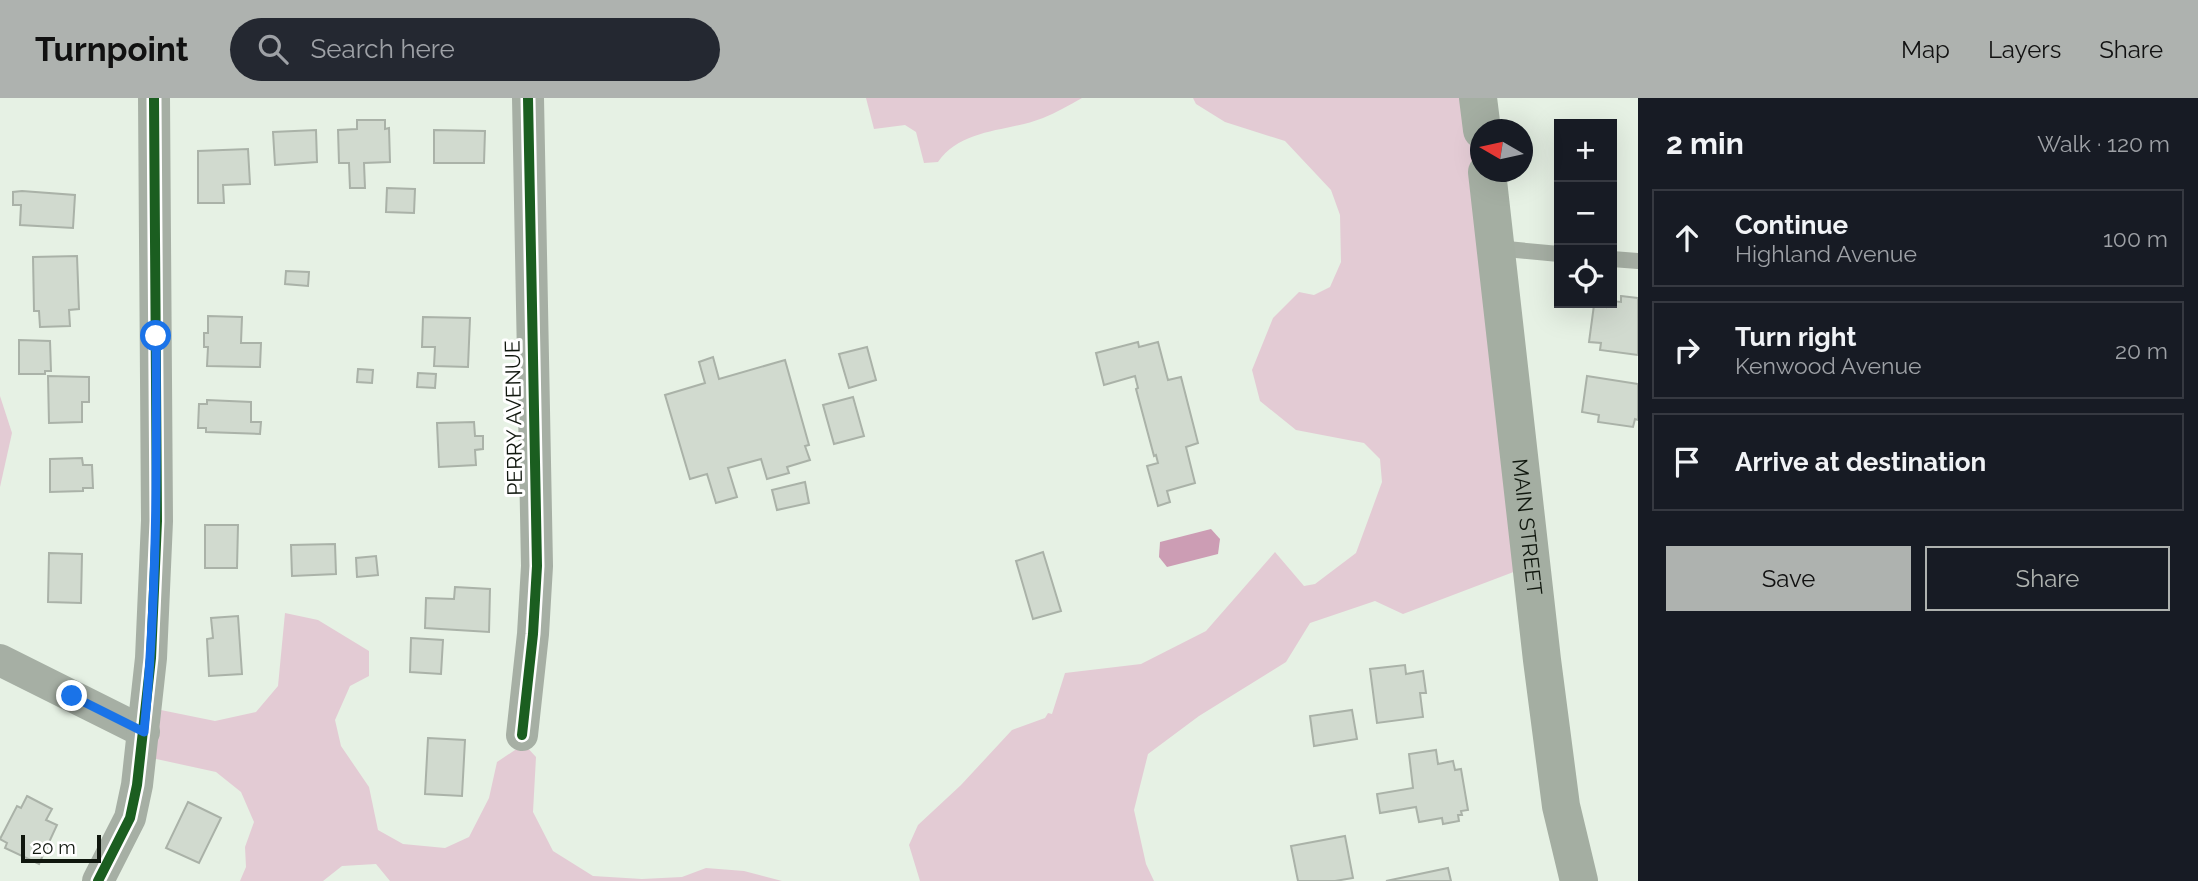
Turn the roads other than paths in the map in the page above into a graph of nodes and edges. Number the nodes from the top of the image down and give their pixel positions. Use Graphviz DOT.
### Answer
graph roads {
  1 [pos="155,98"];
  2 [pos="528,98"];
  3 [pos="1478,98"];
  4 [pos="1481,119"];
  5 [pos="1488,182"];
  6 [pos="1496,248"];
  7 [pos="1554,254"];
  8 [pos="1617,259"];
  9 [pos="1638,261"];
  10 [pos="0,660"];
  11 [pos="144,732"];
  12 [pos="522,735"];
  13 [pos="98,881"];
  14 [pos="1579,881"];
  1 -- 11 [label="street"];
  2 -- 12 [label="street, PERRY AVENUE"];
  3 -- 4 [label="main road"];
  5 -- 6 [label="main road, MAIN STREET"];
  6 -- 7 [label="lane"];
  6 -- 14 [label="main road, MAIN STREET"];
  8 -- 9 [label="lane"];
  10 -- 11 [label="street"];
  11 -- 13 [label="street"];
}
